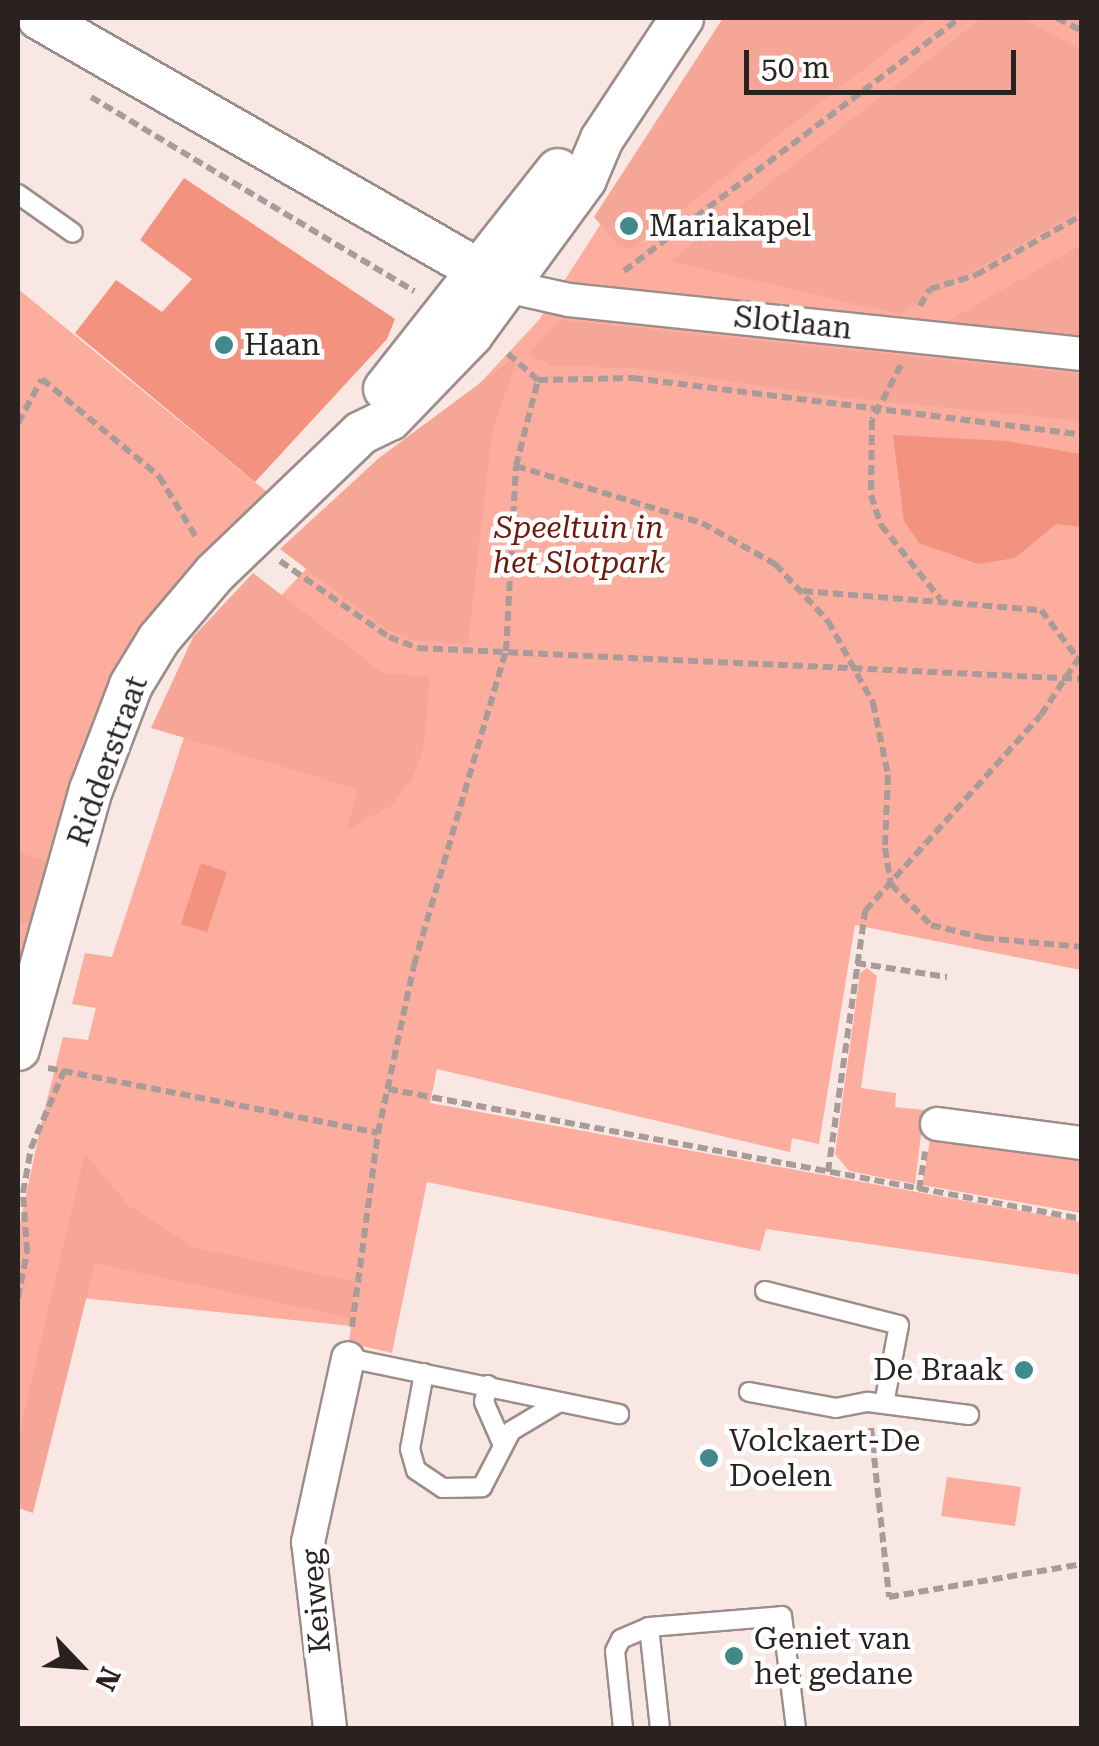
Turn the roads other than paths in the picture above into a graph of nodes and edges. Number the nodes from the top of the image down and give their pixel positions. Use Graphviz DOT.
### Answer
graph roads {
  1 [pos="39,18"];
  2 [pos="682,18"];
  3 [pos="18,194"];
  4 [pos="73,233"];
  5 [pos="491,278"];
  6 [pos="1082,354"];
  7 [pos="25,1057"];
  8 [pos="937,1124"];
  9 [pos="1082,1143"];
  10 [pos="766,1291"];
  11 [pos="348,1358"];
  12 [pos="424,1373"];
  13 [pos="488,1385"];
  14 [pos="749,1392"];
  15 [pos="876,1403"];
  16 [pos="558,1404"];
  17 [pos="620,1414"];
  18 [pos="969,1415"];
  19 [pos="504,1446"];
  20 [pos="649,1627"];
  21 [pos="330,1728"];
  22 [pos="623,1728"];
  23 [pos="660,1728"];
  24 [pos="796,1728"];
  1 -- 5 [label="street, Slotlaan"];
  2 -- 5 [label="street, Ridderstraat"];
  3 -- 4 [label="lane"];
  5 -- 6 [label="street, Slotlaan"];
  5 -- 7 [label="street, Ridderstraat"];
  8 -- 9 [label="street"];
  10 -- 15 [label="lane"];
  11 -- 12 [label="lane"];
  11 -- 21 [label="street, Keiweg"];
  12 -- 13 [label="lane"];
  12 -- 19 [label="lane"];
  13 -- 16 [label="lane"];
  13 -- 19 [label="lane"];
  14 -- 15 [label="lane"];
  15 -- 18 [label="lane"];
  16 -- 17 [label="lane"];
  16 -- 19 [label="lane"];
  20 -- 22 [label="lane"];
  20 -- 23 [label="lane"];
  20 -- 24 [label="lane"];
}
